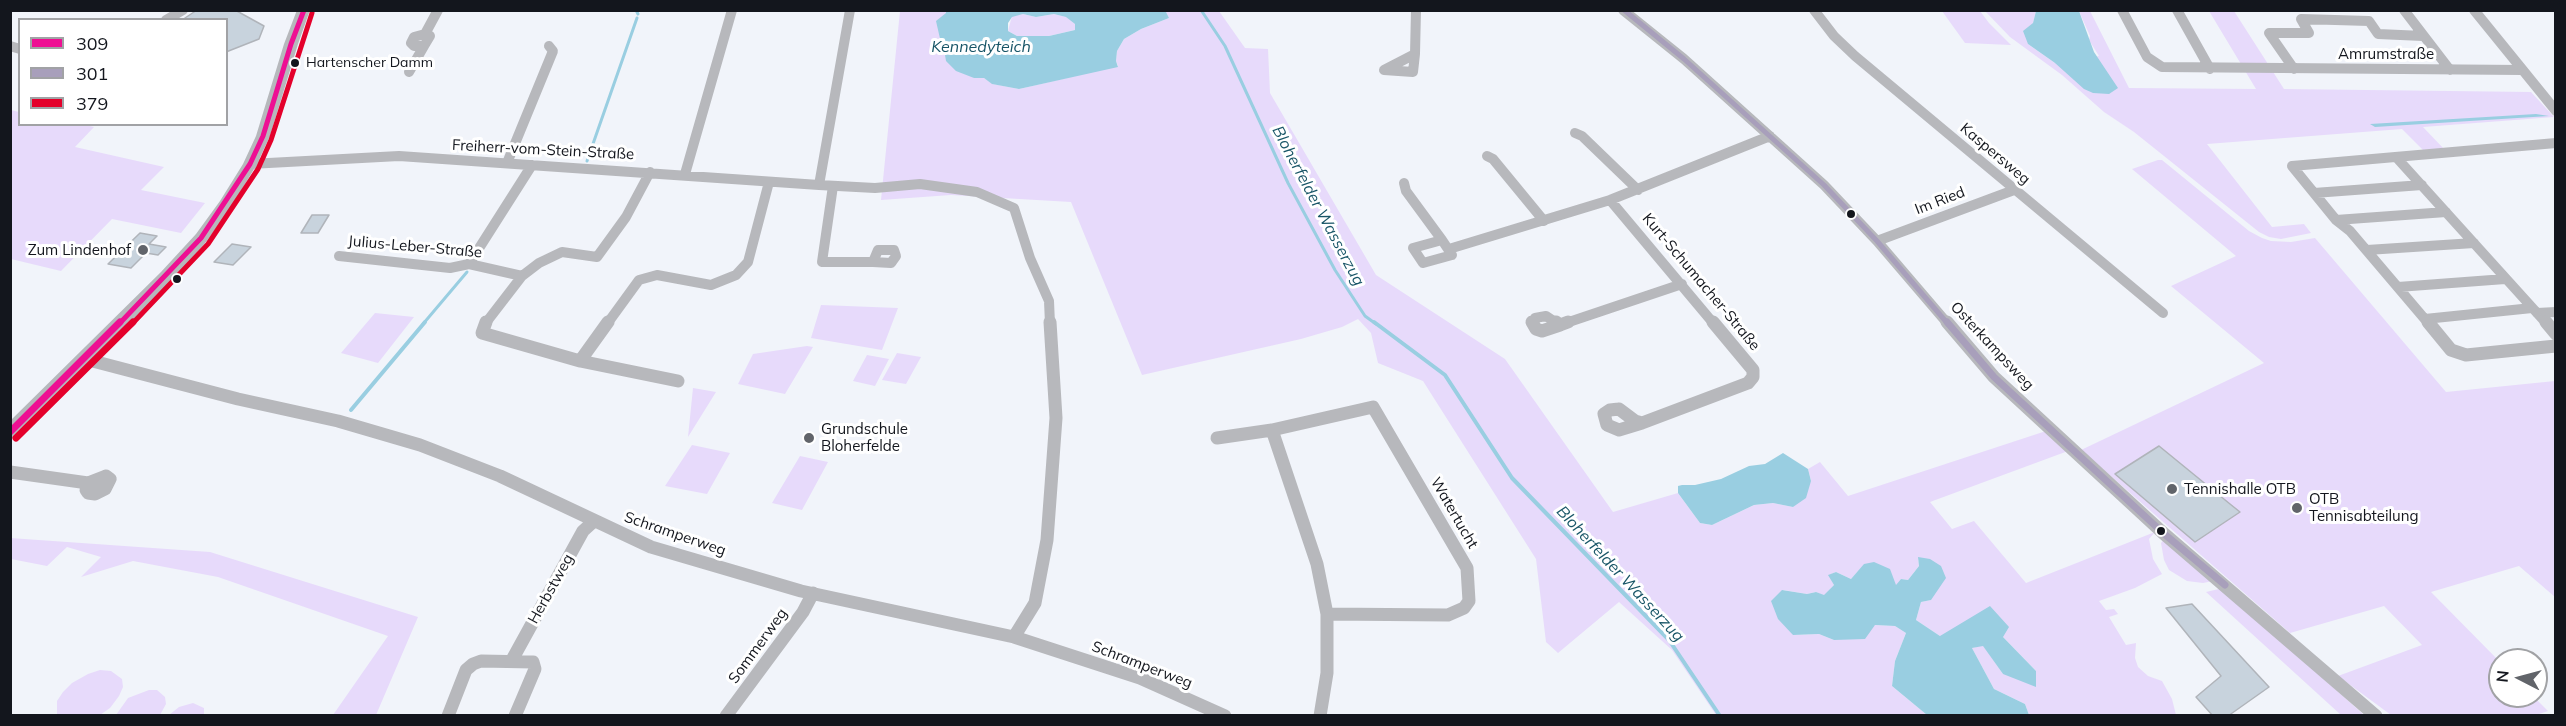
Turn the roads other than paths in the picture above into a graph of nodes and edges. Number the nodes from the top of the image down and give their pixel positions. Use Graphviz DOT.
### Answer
graph roads {
  1 [pos="183,10"];
  2 [pos="304,10"];
  3 [pos="438,10"];
  4 [pos="732,10"];
  5 [pos="850,10"];
  6 [pos="1416,10"];
  7 [pos="1623,10"];
  8 [pos="1814,10"];
  9 [pos="2122,10"];
  10 [pos="2177,10"];
  11 [pos="2404,10"];
  12 [pos="2474,10"];
  13 [pos="169,18"];
  14 [pos="2423,36"];
  15 [pos="549,46"];
  16 [pos="1415,54"];
  17 [pos="2210,69"];
  18 [pos="2294,69"];
  19 [pos="2450,70"];
  20 [pos="2522,70"];
  21 [pos="409,72"];
  22 [pos="2556,111"];
  23 [pos="1575,133"];
  24 [pos="1770,136"];
  25 [pos="2556,143"];
  26 [pos="1487,156"];
  27 [pos="2396,157"];
  28 [pos="507,163"];
  29 [pos="250,164"];
  30 [pos="532,165"];
  31 [pos="650,172"];
  32 [pos="685,174"];
  33 [pos="769,182"];
  34 [pos="1404,183"];
  35 [pos="819,185"];
  36 [pos="2422,185"];
  37 [pos="833,186"];
  38 [pos="2014,189"];
  39 [pos="1638,190"];
  40 [pos="2314,193"];
  41 [pos="1610,200"];
  42 [pos="2446,212"];
  43 [pos="2336,220"];
  44 [pos="1544,221"];
  45 [pos="1877,241"];
  46 [pos="2474,243"];
  47 [pos="2367,250"];
  48 [pos="339,255"];
  49 [pos="873,262"];
  50 [pos="469,264"];
  51 [pos="522,276"];
  52 [pos="2505,279"];
  53 [pos="1682,284"];
  54 [pos="2398,287"];
  55 [pos="2534,311"];
  56 [pos="2556,312"];
  57 [pos="2163,313"];
  58 [pos="2425,319"];
  59 [pos="1560,325"];
  60 [pos="2556,334"];
  61 [pos="2556,346"];
  62 [pos="85,359"];
  63 [pos="580,361"];
  64 [pos="678,381"];
  65 [pos="1642,423"];
  66 [pos="1272,430"];
  67 [pos="10,432"];
  68 [pos="1217,438"];
  69 [pos="10,472"];
  70 [pos="88,483"];
  71 [pos="594,521"];
  72 [pos="813,593"];
  73 [pos="1327,614"];
  74 [pos="1014,637"];
  75 [pos="512,660"];
  76 [pos="448,716"];
  77 [pos="515,716"];
  78 [pos="726,716"];
  79 [pos="1225,716"];
  80 [pos="1320,716"];
  81 [pos="2376,716"];
  1 -- 13 [label="street"];
  2 -- 29 [label="street"];
  3 -- 21 [label="street"];
  4 -- 32 [label="street"];
  5 -- 35 [label="street"];
  6 -- 16 [label="street"];
  7 -- 24 [label="street, Osterkampsweg"];
  8 -- 38 [label="street, Kaspersweg"];
  9 -- 17 [label="street, Amrumstraße"];
  10 -- 17 [label="street"];
  11 -- 14 [label="street"];
  12 -- 20 [label="street"];
  14 -- 18 [label="street"];
  14 -- 19 [label="street"];
  15 -- 28 [label="street"];
  17 -- 18 [label="street, Amrumstraße"];
  18 -- 19 [label="street, Amrumstraße"];
  19 -- 20 [label="street, Amrumstraße"];
  20 -- 22 [label="street"];
  23 -- 39 [label="street"];
  24 -- 39 [label="street"];
  24 -- 45 [label="street, Osterkampsweg"];
  25 -- 27 [label="street"];
  26 -- 44 [label="street"];
  27 -- 36 [label="street"];
  27 -- 40 [label="street"];
  28 -- 29 [label="street, Freiherr-vom-Stein-Straße"];
  28 -- 30 [label="street, Freiherr-vom-Stein-Straße"];
  29 -- 62 [label="street"];
  30 -- 31 [label="street, Freiherr-vom-Stein-Straße"];
  30 -- 50 [label="street"];
  31 -- 32 [label="street, Freiherr-vom-Stein-Straße"];
  31 -- 51 [label="street"];
  32 -- 33 [label="street, Freiherr-vom-Stein-Straße"];
  33 -- 35 [label="street, Freiherr-vom-Stein-Straße"];
  33 -- 63 [label="street"];
  34 -- 44 [label="street"];
  35 -- 37 [label="street, Freiherr-vom-Stein-Straße"];
  36 -- 40 [label="street"];
  36 -- 42 [label="street"];
  37 -- 49 [label="street"];
  37 -- 74 [label="street, Freiherr-vom-Stein-Straße"];
  38 -- 45 [label="street, Im Ried"];
  38 -- 57 [label="street, Kaspersweg"];
  39 -- 41 [label="street"];
  40 -- 43 [label="street"];
  41 -- 44 [label="street"];
  41 -- 53 [label="street, Kurt-Schumacher-Straße"];
  42 -- 43 [label="street"];
  42 -- 46 [label="street"];
  43 -- 47 [label="street"];
  45 -- 81 [label="street, Osterkampsweg"];
  46 -- 47 [label="street"];
  46 -- 52 [label="street"];
  47 -- 54 [label="street"];
  48 -- 50 [label="street, Julius-Leber-Straße"];
  50 -- 51 [label="street, Julius-Leber-Straße"];
  51 -- 63 [label="street"];
  52 -- 54 [label="street"];
  52 -- 55 [label="street"];
  53 -- 59 [label="street"];
  53 -- 65 [label="street, Kurt-Schumacher-Straße"];
  54 -- 58 [label="street"];
  55 -- 56 [label="street"];
  55 -- 58 [label="street"];
  55 -- 60 [label="street"];
  58 -- 61 [label="street"];
  62 -- 67 [label="street"];
  62 -- 71 [label="street, Schramperweg"];
  63 -- 64 [label="street"];
  66 -- 68 [label="street, Watertucht"];
  66 -- 73 [label="street"];
  66 -- 73 [label="street, Watertucht"];
  69 -- 70 [label="street"];
  71 -- 72 [label="street, Schramperweg"];
  71 -- 75 [label="street, Herbstweg"];
  72 -- 74 [label="street, Schramperweg"];
  72 -- 78 [label="street, Sommerweg"];
  73 -- 80 [label="street"];
  74 -- 79 [label="street, Schramperweg"];
  75 -- 76 [label="street"];
  75 -- 77 [label="street"];
}
